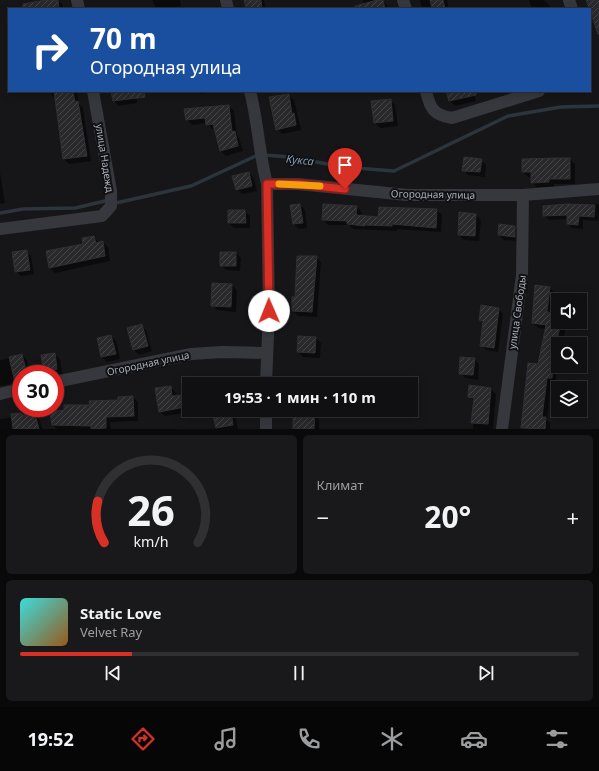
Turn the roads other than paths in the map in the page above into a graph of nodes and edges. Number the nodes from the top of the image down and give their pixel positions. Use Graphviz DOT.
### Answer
graph roads {
  1 [pos="94,92"];
  2 [pos="250,92"];
  3 [pos="426,92"];
  4 [pos="536,92"];
  5 [pos="267,184"];
  6 [pos="599,189"];
  7 [pos="523,195"];
  8 [pos="0,229"];
  9 [pos="266,353"];
  10 [pos="266,377"];
  11 [pos="64,380"];
  12 [pos="12,391"];
  13 [pos="0,394"];
  14 [pos="266,417"];
  15 [pos="266,429"];
  16 [pos="502,429"];
  1 -- 8 [label="street, улица Надежд"];
  2 -- 5 [label="street"];
  3 -- 4 [label="street"];
  5 -- 7 [label="street, Огородная улица"];
  5 -- 9 [label="street"];
  6 -- 7 [label="street, Огородная улица"];
  7 -- 16 [label="street, улица Свободы"];
  9 -- 10 [label="street"];
  9 -- 11 [label="street, Огородная улица"];
  12 -- 13 [label="street"];
  14 -- 15 [label="street"];
}
